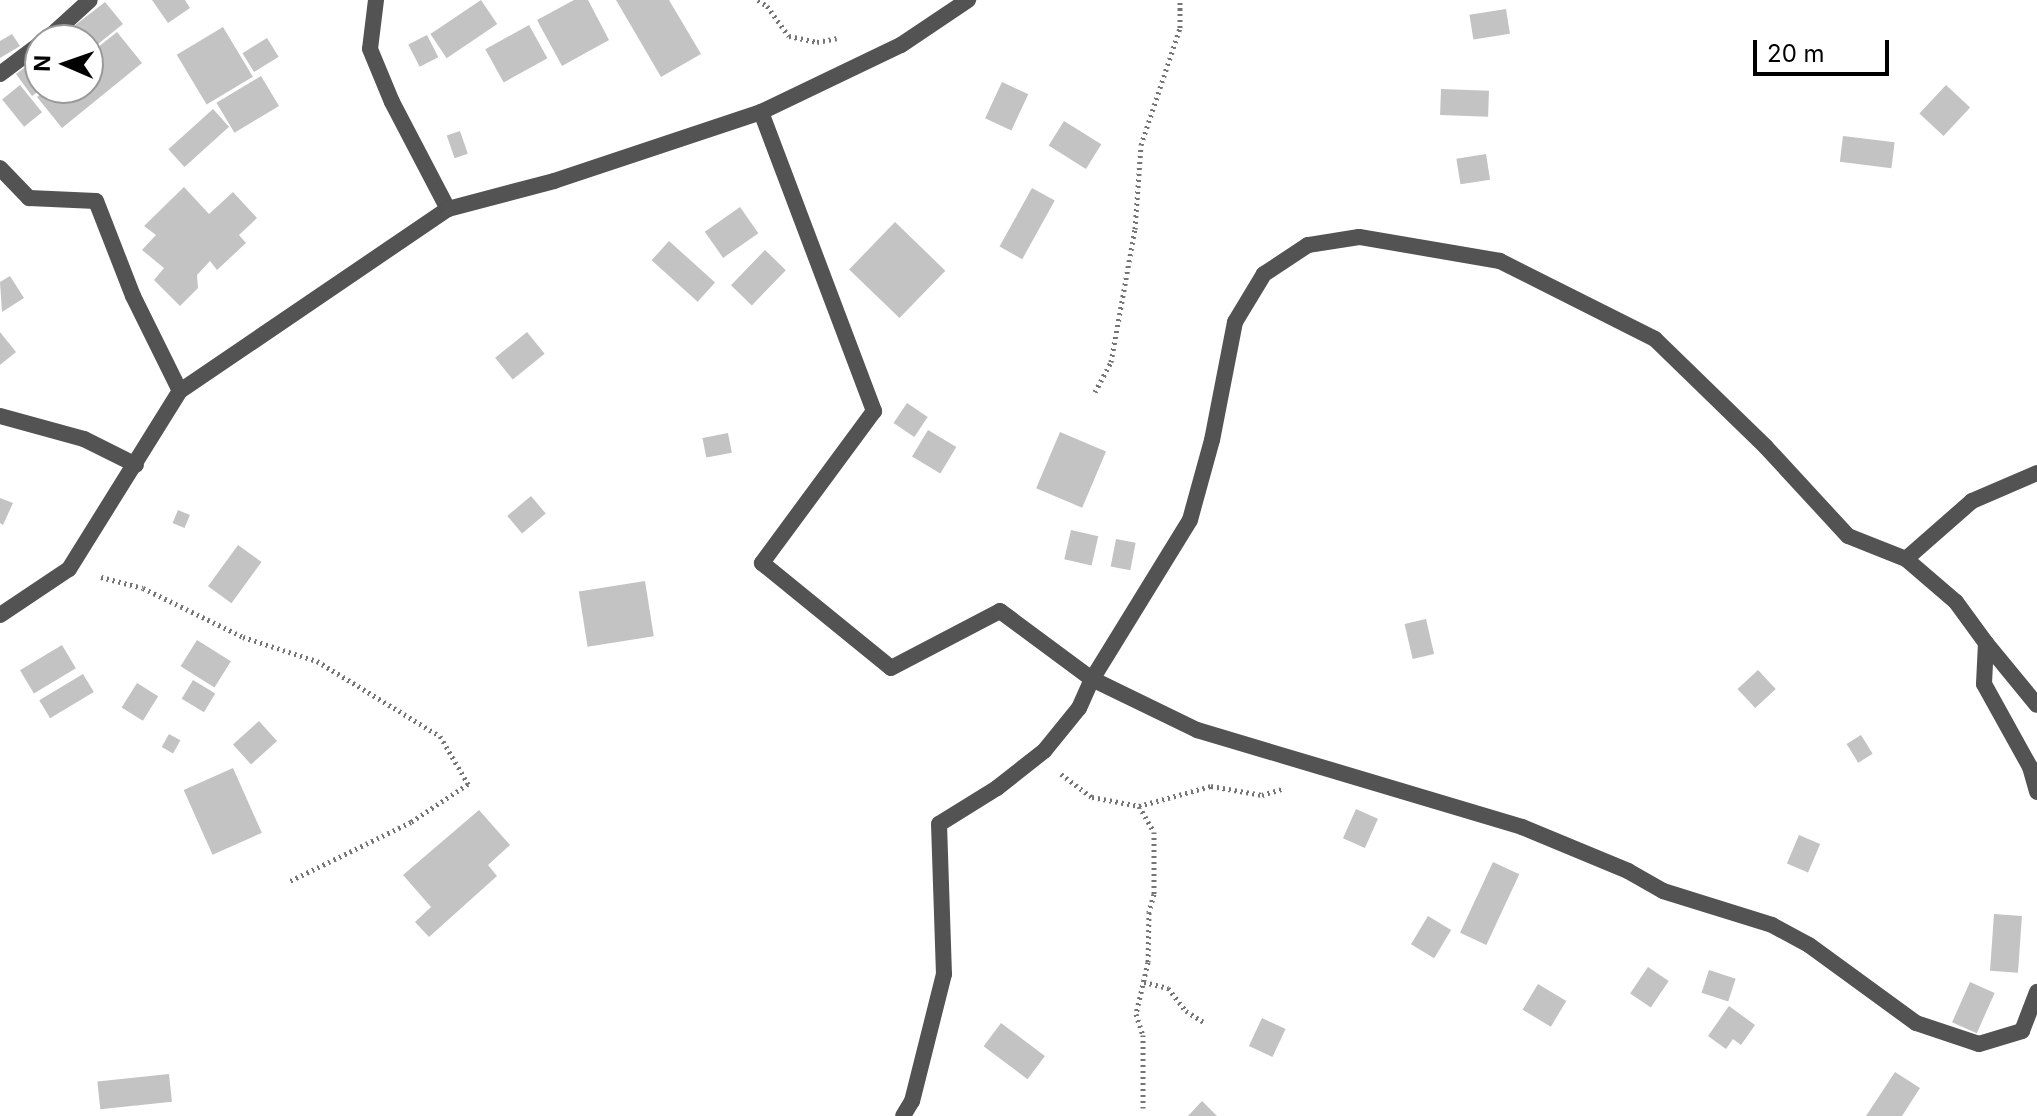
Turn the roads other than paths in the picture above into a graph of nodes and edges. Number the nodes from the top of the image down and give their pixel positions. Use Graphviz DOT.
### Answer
graph roads {
  1 [pos="90,0"];
  2 [pos="376,0"];
  3 [pos="968,0"];
  4 [pos="64,24"];
  5 [pos="24,56"];
  6 [pos="0,74"];
  7 [pos="761,112"];
  8 [pos="0,168"];
  9 [pos="448,209"];
  10 [pos="180,391"];
  11 [pos="0,416"];
  12 [pos="136,465"];
  13 [pos="2037,473"];
  14 [pos="1906,559"];
  15 [pos="0,615"];
  16 [pos="1986,643"];
  17 [pos="1092,679"];
  18 [pos="2037,705"];
  19 [pos="2037,792"];
  20 [pos="2037,992"];
  21 [pos="903,1116"];
  1 -- 4 [label="street"];
  2 -- 9 [label="street"];
  3 -- 7 [label="street"];
  5 -- 6 [label="street"];
  7 -- 9 [label="street"];
  7 -- 17 [label="street"];
  8 -- 10 [label="street"];
  9 -- 10 [label="street"];
  10 -- 12 [label="street"];
  11 -- 12 [label="street"];
  12 -- 15 [label="street"];
  13 -- 14 [label="street"];
  14 -- 16 [label="street"];
  14 -- 17 [label="street"];
  16 -- 18 [label="street"];
  16 -- 19 [label="street"];
  17 -- 20 [label="street"];
  17 -- 21 [label="street"];
}
